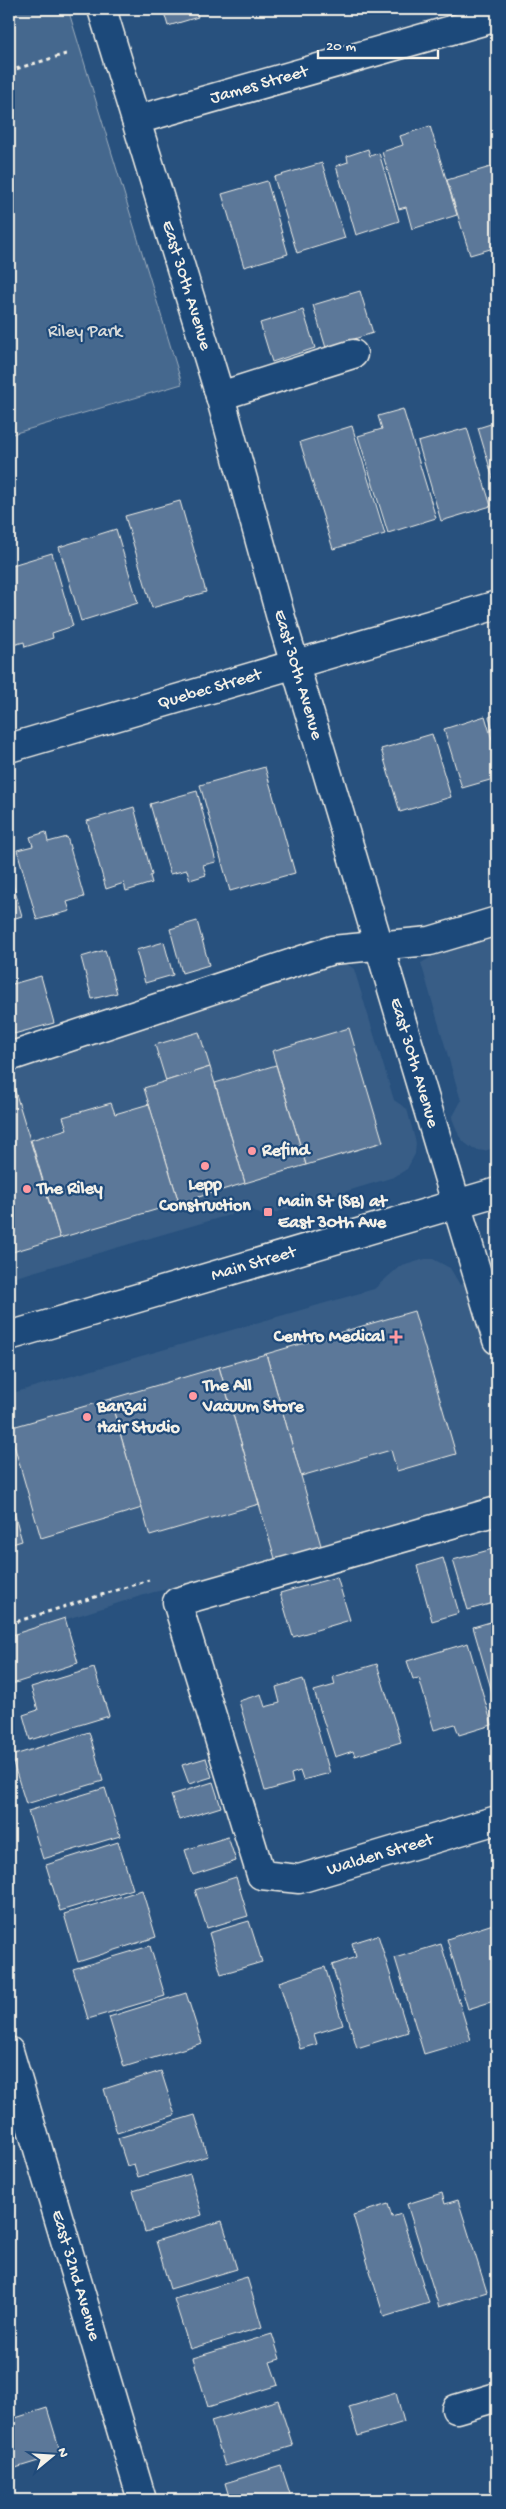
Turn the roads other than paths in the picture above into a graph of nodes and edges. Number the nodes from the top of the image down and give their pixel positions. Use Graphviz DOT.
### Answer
graph roads {
  1 [pos="102,9"];
  2 [pos="497,17"];
  3 [pos="136,120"];
  4 [pos="353,354"];
  5 [pos="220,396"];
  6 [pos="497,605"];
  7 [pos="295,665"];
  8 [pos="9,748"];
  9 [pos="497,921"];
  10 [pos="381,947"];
  11 [pos="9,1057"];
  12 [pos="497,1192"];
  13 [pos="456,1204"];
  14 [pos="9,1336"];
  15 [pos="497,1340"];
  16 [pos="497,1511"];
  17 [pos="497,1820"];
  18 [pos="9,2051"];
  19 [pos="497,2397"];
  20 [pos="456,2409"];
  21 [pos="142,2500"];
  1 -- 3 [label="street, East 30th Avenue"];
  2 -- 3 [label="street, James Street"];
  3 -- 5 [label="street, East 30th Avenue"];
  4 -- 5 [label="street"];
  5 -- 7 [label="street, East 30th Avenue"];
  6 -- 7 [label="street, Quebec Street"];
  7 -- 8 [label="street, Quebec Street"];
  7 -- 10 [label="street, East 30th Avenue"];
  9 -- 10 [label="street"];
  10 -- 11 [label="street"];
  10 -- 13 [label="street, East 30th Avenue"];
  12 -- 13 [label="street, Main Street"];
  13 -- 14 [label="street, Main Street"];
  13 -- 15 [label="street, East 30th Avenue"];
  16 -- 17 [label="street, Walden Street"];
  18 -- 21 [label="street, East 32nd Avenue"];
  19 -- 20 [label="street"];
}
